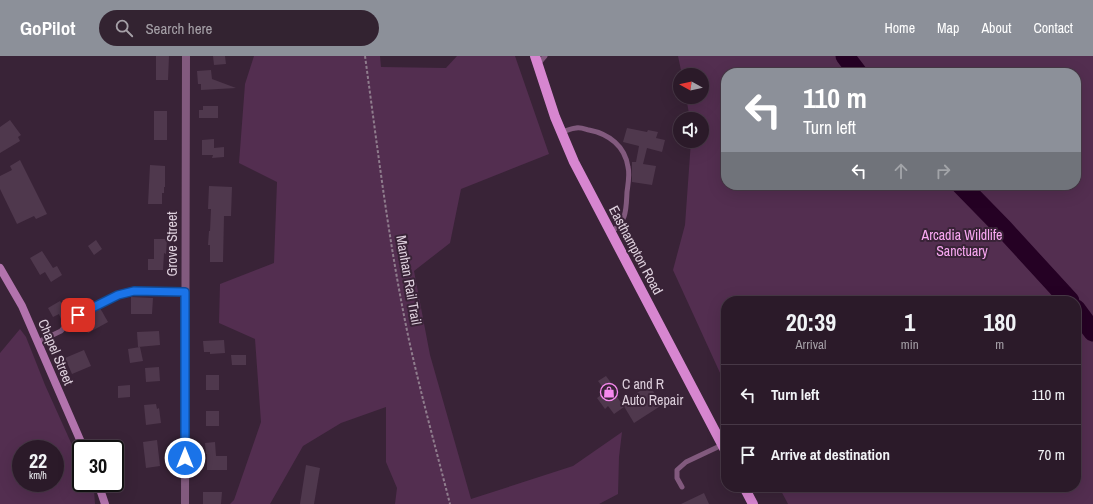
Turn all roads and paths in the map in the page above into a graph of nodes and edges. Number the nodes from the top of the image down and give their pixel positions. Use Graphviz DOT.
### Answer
graph roads {
  1 [pos="186,56"];
  2 [pos="365,56"];
  3 [pos="545,56"];
  4 [pos="536,60"];
  5 [pos="562,132"];
  6 [pos="611,232"];
  7 [pos="0,268"];
  8 [pos="185,292"];
  9 [pos="38,342"];
  10 [pos="80,440"];
  11 [pos="721,442"];
  12 [pos="721,449"];
  13 [pos="682,487"];
  14 [pos="101,492"];
  15 [pos="747,492"];
  16 [pos="105,504"];
  17 [pos="185,504"];
  18 [pos="450,504"];
  19 [pos="753,504"];
  1 -- 8 [label="street, Grove Street"];
  2 -- 18 [label="path, Manhan Rail Trail"];
  3 -- 4 [label="lane"];
  4 -- 5 [label="main road, Easthampton Road"];
  5 -- 6 [label="main road, Easthampton Road"];
  5 -- 6 [label="lane"];
  6 -- 11 [label="main road, Easthampton Road"];
  7 -- 9 [label="main road, Chapel Street"];
  8 -- 9 [label="lane"];
  8 -- 17 [label="street, Grove Street"];
  9 -- 10 [label="main road, Chapel Street"];
  12 -- 13 [label="lane"];
  14 -- 16 [label="main road"];
  15 -- 19 [label="main road"];
}
